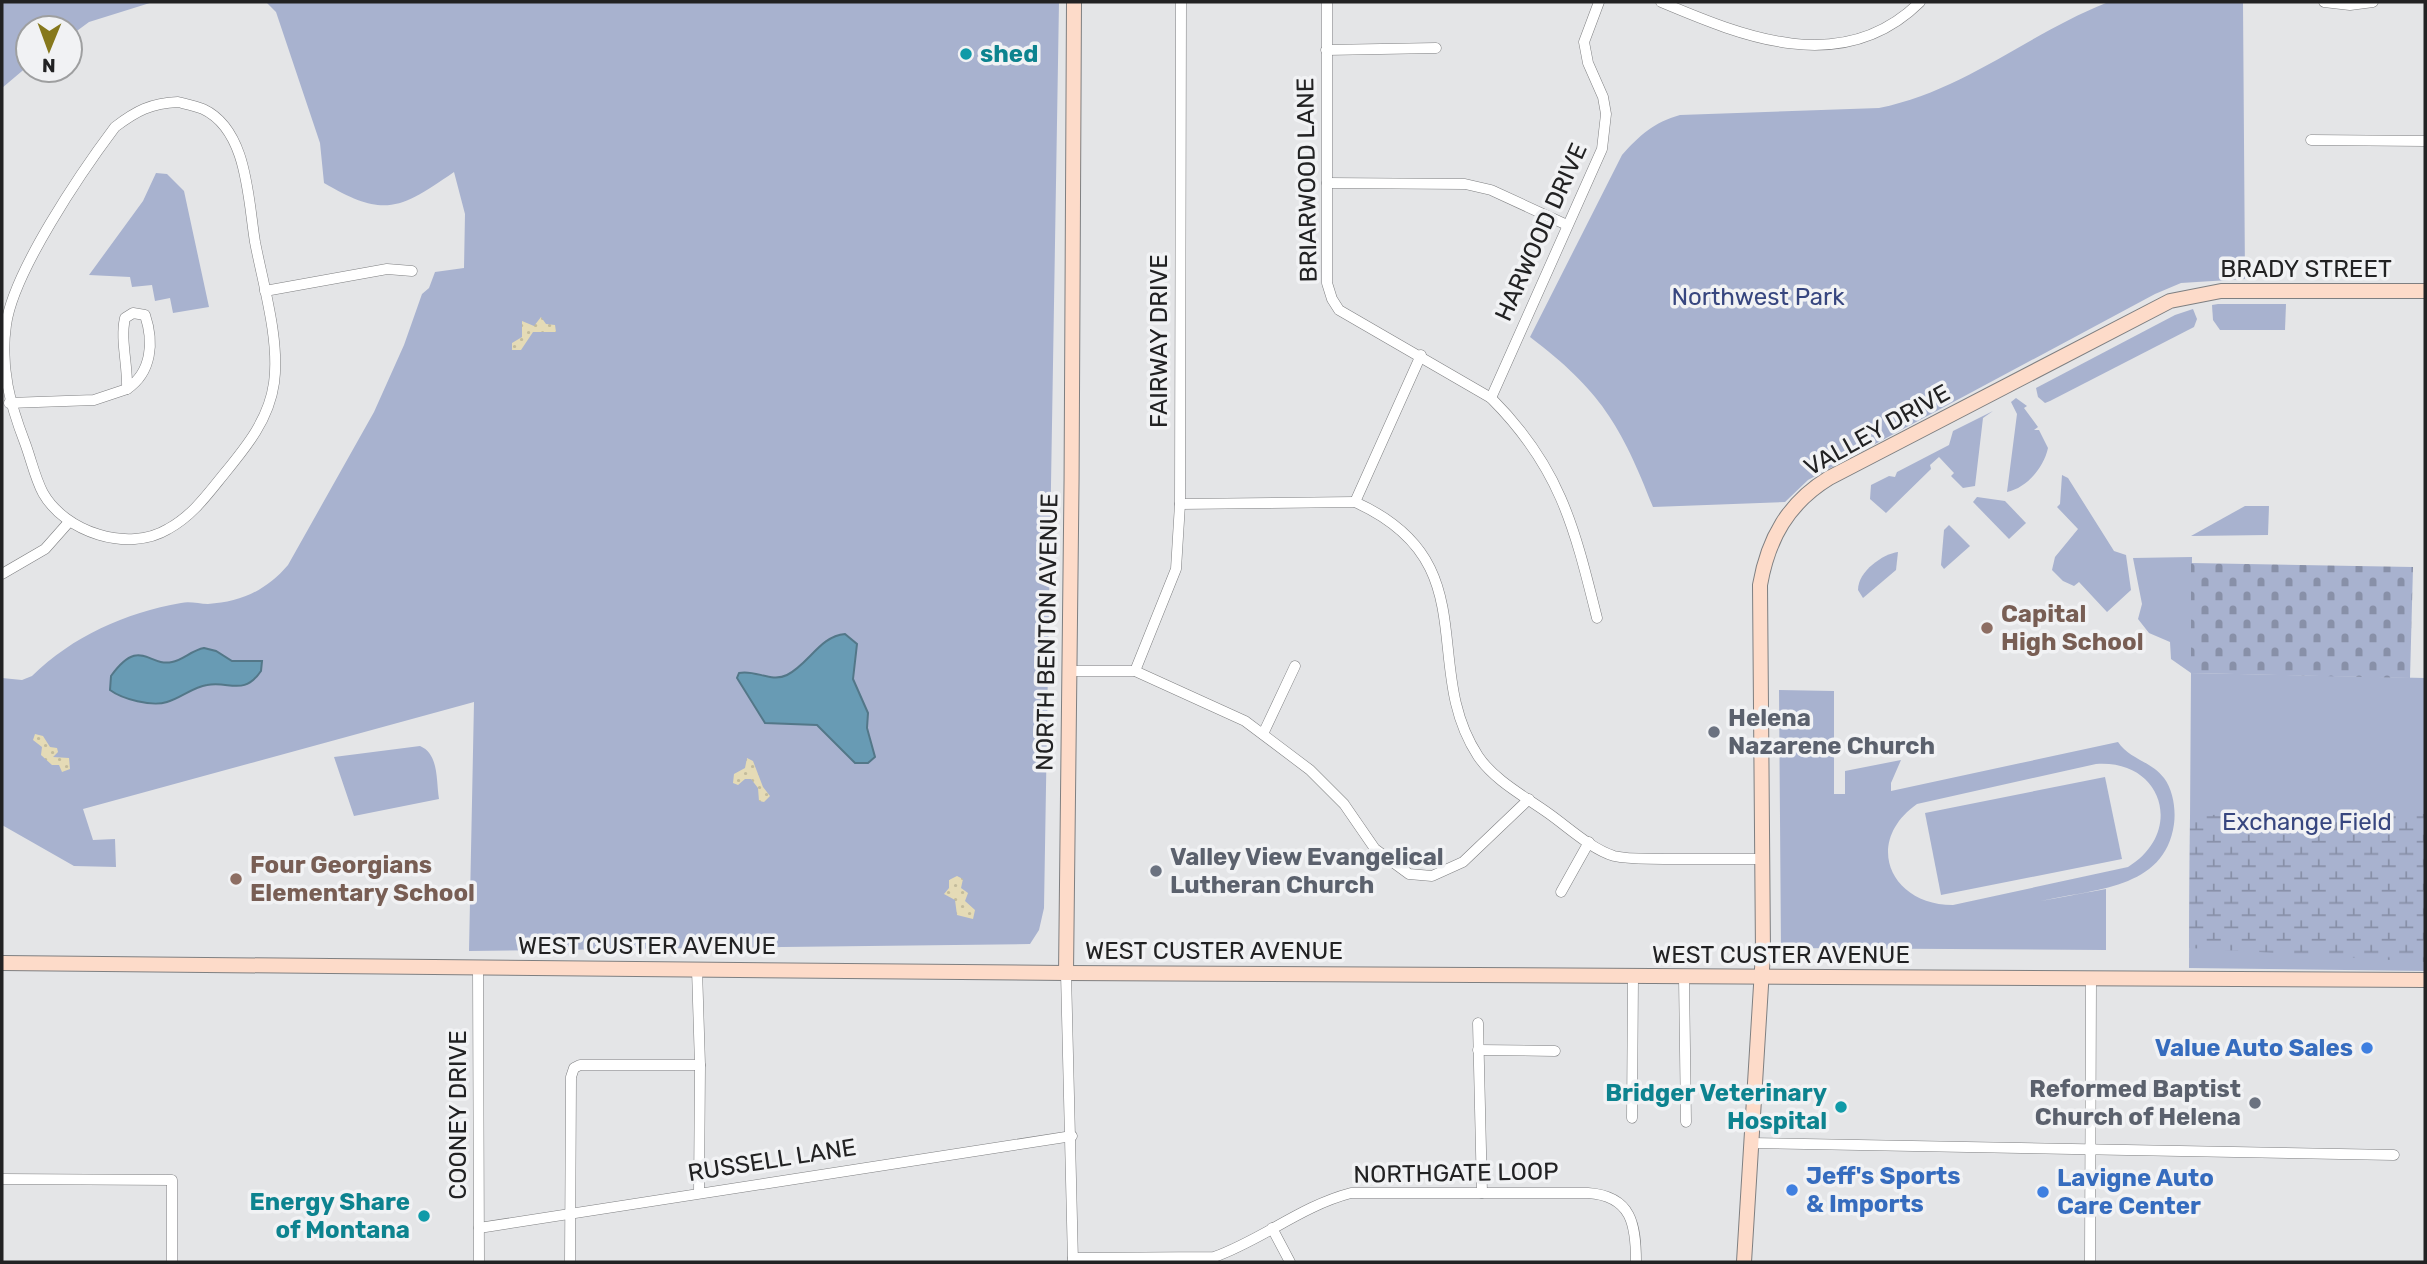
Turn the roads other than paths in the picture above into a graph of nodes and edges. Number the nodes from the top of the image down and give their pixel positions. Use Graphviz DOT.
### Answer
graph roads {
  1 [pos="1074,2"];
  2 [pos="1181,2"];
  3 [pos="1327,2"];
  4 [pos="1599,2"];
  5 [pos="1661,2"];
  6 [pos="1920,2"];
  7 [pos="2324,2"];
  8 [pos="2373,2"];
  9 [pos="1436,48"];
  10 [pos="1326,50"];
  11 [pos="2311,140"];
  12 [pos="2425,141"];
  13 [pos="1327,183"];
  14 [pos="1567,225"];
  15 [pos="412,271"];
  16 [pos="265,291"];
  17 [pos="2425,291"];
  18 [pos="2188,295"];
  19 [pos="1421,355"];
  20 [pos="127,389"];
  21 [pos="1491,398"];
  22 [pos="8,401"];
  23 [pos="2,415"];
  24 [pos="1355,502"];
  25 [pos="1180,504"];
  26 [pos="68,523"];
  27 [pos="2,574"];
  28 [pos="1597,618"];
  29 [pos="1295,666"];
  30 [pos="1071,671"];
  31 [pos="1135,671"];
  32 [pos="1263,734"];
  33 [pos="1529,799"];
  34 [pos="1589,842"];
  35 [pos="1763,859"];
  36 [pos="1561,892"];
  37 [pos="2,963"];
  38 [pos="478,967"];
  39 [pos="697,969"];
  40 [pos="1066,973"];
  41 [pos="1633,976"];
  42 [pos="1684,977"];
  43 [pos="1762,977"];
  44 [pos="2091,979"];
  45 [pos="2425,980"];
  46 [pos="1478,1023"];
  47 [pos="1478,1050"];
  48 [pos="1555,1051"];
  49 [pos="700,1065"];
  50 [pos="1632,1118"];
  51 [pos="1686,1122"];
  52 [pos="1072,1136"];
  53 [pos="1750,1143"];
  54 [pos="2091,1149"];
  55 [pos="2394,1155"];
  56 [pos="2,1179"];
  57 [pos="699,1193"];
  58 [pos="1482,1193"];
  59 [pos="571,1214"];
  60 [pos="478,1227"];
  61 [pos="1272,1228"];
  62 [pos="1073,1260"];
  63 [pos="1167,1261"];
  64 [pos="172,1262"];
  65 [pos="479,1262"];
  66 [pos="570,1262"];
  67 [pos="1290,1262"];
  68 [pos="1636,1262"];
  69 [pos="1744,1262"];
  70 [pos="2090,1262"];
  1 -- 30 [label="main road, NORTH BENTON AVENUE"];
  2 -- 25 [label="street, FAIRWAY DRIVE"];
  3 -- 10 [label="street, BRIARWOOD LANE"];
  4 -- 14 [label="street, HARWOOD DRIVE"];
  5 -- 6 [label="street"];
  7 -- 8 [label="street"];
  9 -- 10 [label="street"];
  10 -- 13 [label="street, BRIARWOOD LANE"];
  11 -- 12 [label="street"];
  13 -- 14 [label="street"];
  13 -- 19 [label="street, BRIARWOOD LANE"];
  14 -- 21 [label="street, HARWOOD DRIVE"];
  15 -- 16 [label="street"];
  16 -- 22 [label="street"];
  16 -- 26 [label="street"];
  17 -- 18 [label="main road, BRADY STREET"];
  18 -- 35 [label="main road, VALLEY DRIVE"];
  19 -- 21 [label="street, BRIARWOOD LANE"];
  19 -- 24 [label="street"];
  20 -- 20 [label="street"];
  20 -- 22 [label="street"];
  21 -- 28 [label="street, BRIARWOOD LANE"];
  22 -- 23 [label="street"];
  22 -- 26 [label="street"];
  24 -- 25 [label="street"];
  24 -- 33 [label="street"];
  25 -- 31 [label="street, FAIRWAY DRIVE"];
  26 -- 27 [label="street"];
  29 -- 32 [label="street"];
  30 -- 31 [label="street"];
  30 -- 40 [label="main road, NORTH BENTON AVENUE"];
  31 -- 32 [label="street"];
  32 -- 33 [label="street"];
  33 -- 34 [label="street"];
  34 -- 35 [label="street"];
  34 -- 36 [label="street"];
  35 -- 43 [label="main road, VALLEY DRIVE"];
  37 -- 38 [label="main road, WEST CUSTER AVENUE"];
  38 -- 39 [label="main road, WEST CUSTER AVENUE"];
  38 -- 60 [label="street, COONEY DRIVE"];
  39 -- 40 [label="main road, WEST CUSTER AVENUE"];
  39 -- 49 [label="street"];
  40 -- 41 [label="main road, WEST CUSTER AVENUE"];
  40 -- 52 [label="street, NORTH BENTON AVENUE"];
  41 -- 42 [label="main road, WEST CUSTER AVENUE"];
  41 -- 50 [label="street"];
  42 -- 43 [label="main road, WEST CUSTER AVENUE"];
  42 -- 51 [label="street"];
  43 -- 44 [label="main road, WEST CUSTER AVENUE"];
  43 -- 53 [label="main road, VALLEY DRIVE"];
  44 -- 45 [label="main road, WEST CUSTER AVENUE"];
  44 -- 54 [label="street"];
  46 -- 47 [label="street"];
  47 -- 48 [label="street"];
  47 -- 58 [label="street"];
  49 -- 57 [label="street"];
  49 -- 59 [label="street"];
  52 -- 57 [label="street, RUSSELL LANE"];
  52 -- 62 [label="street, NORTH BENTON AVENUE"];
  53 -- 54 [label="street"];
  53 -- 69 [label="main road, VALLEY DRIVE"];
  54 -- 55 [label="street"];
  54 -- 70 [label="street"];
  56 -- 64 [label="street"];
  57 -- 59 [label="street, RUSSELL LANE"];
  58 -- 61 [label="street, NORTHGATE LOOP"];
  58 -- 68 [label="street, NORTHGATE LOOP"];
  59 -- 60 [label="street, RUSSELL LANE"];
  59 -- 66 [label="street"];
  60 -- 65 [label="street, COONEY DRIVE"];
  61 -- 63 [label="street, NORTHGATE LOOP"];
  61 -- 67 [label="street"];
  62 -- 63 [label="street, NORTHGATE LOOP"];
}
